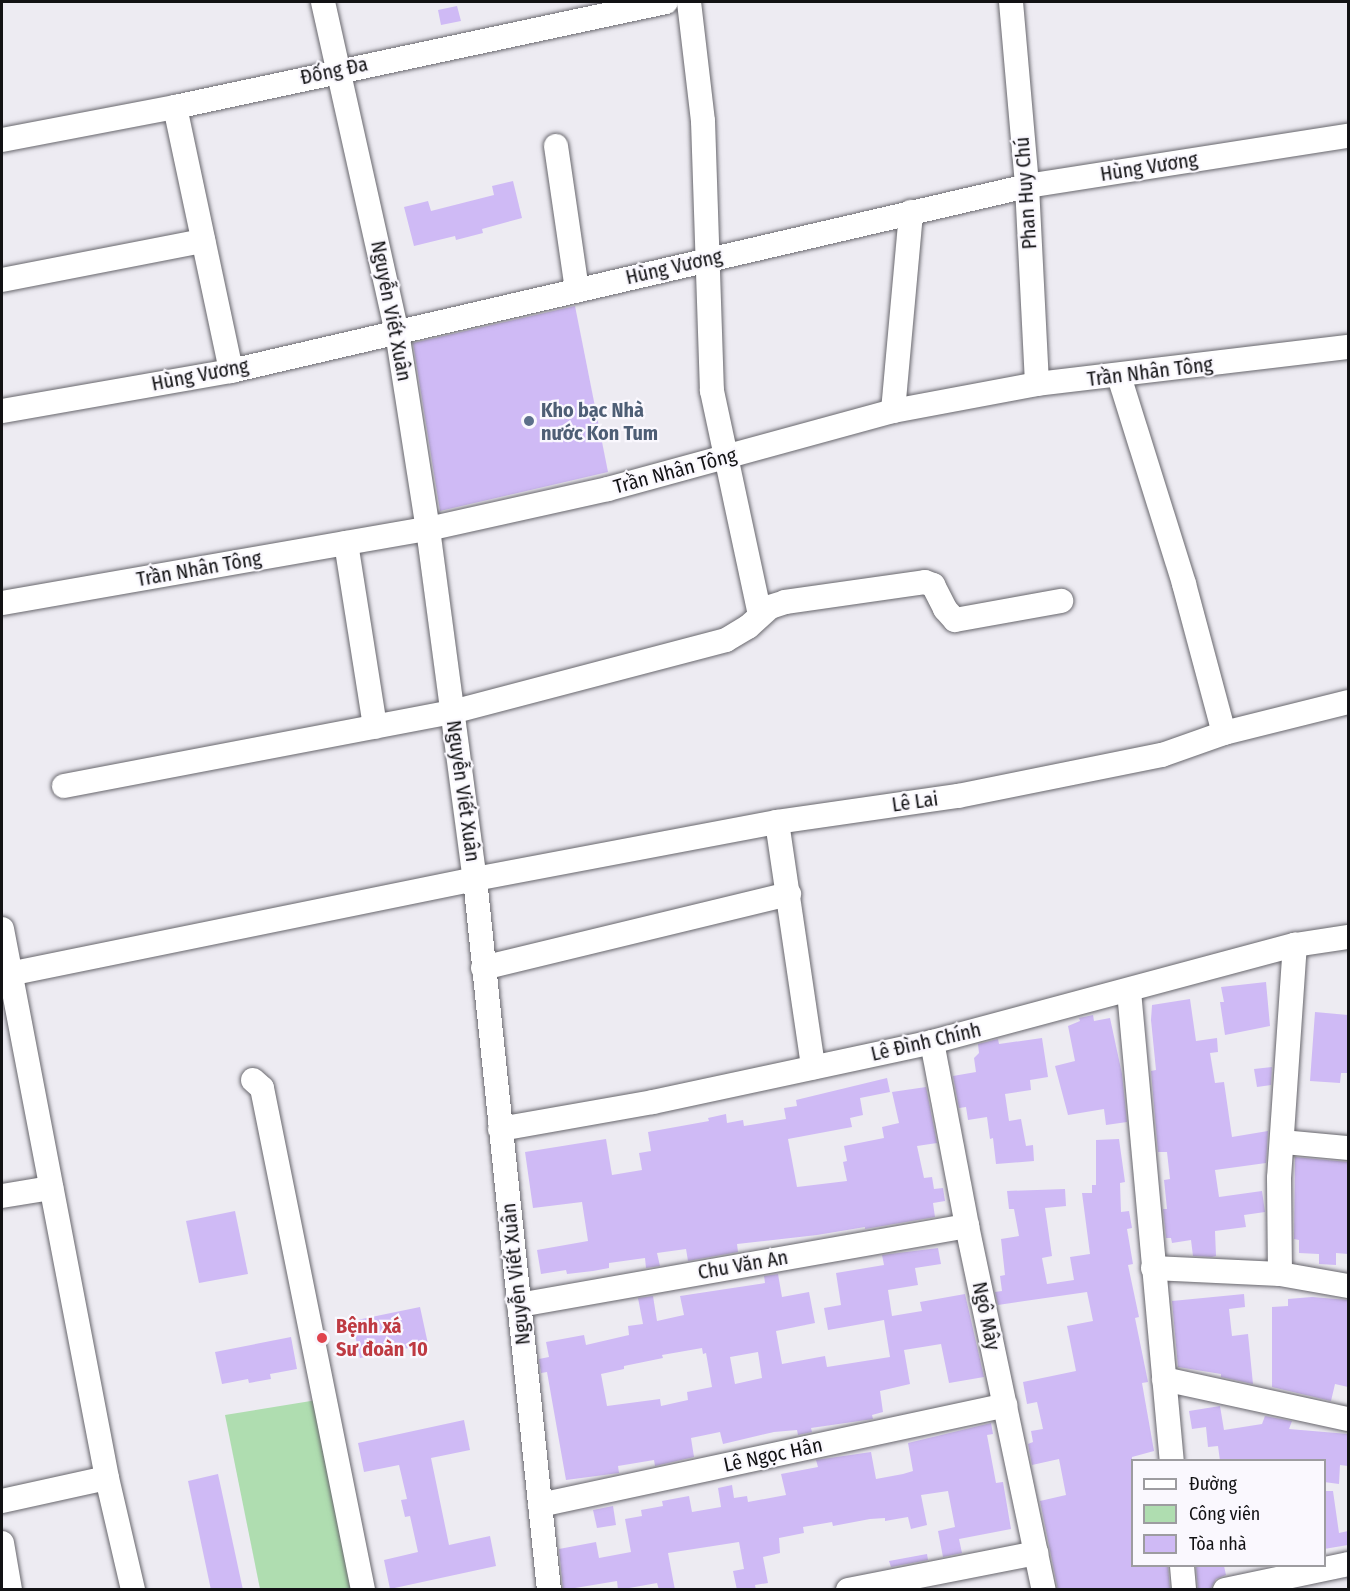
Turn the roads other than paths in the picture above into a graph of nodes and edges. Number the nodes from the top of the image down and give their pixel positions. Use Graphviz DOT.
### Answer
graph roads {
  1 [pos="323,2"];
  2 [pos="666,2"];
  3 [pos="689,2"];
  4 [pos="1011,2"];
  5 [pos="340,70"];
  6 [pos="175,107"];
  7 [pos="1348,136"];
  8 [pos="2,140"];
  9 [pos="556,146"];
  10 [pos="1027,186"];
  11 [pos="911,212"];
  12 [pos="203,241"];
  13 [pos="707,260"];
  14 [pos="2,280"];
  15 [pos="577,290"];
  16 [pos="397,332"];
  17 [pos="1348,347"];
  18 [pos="231,371"];
  19 [pos="1119,376"];
  20 [pos="1037,384"];
  21 [pos="2,411"];
  22 [pos="893,411"];
  23 [pos="727,458"];
  24 [pos="428,529"];
  25 [pos="346,543"];
  26 [pos="1061,601"];
  27 [pos="2,603"];
  28 [pos="760,614"];
  29 [pos="1348,702"];
  30 [pos="452,712"];
  31 [pos="375,727"];
  32 [pos="1224,734"];
  33 [pos="64,786"];
  34 [pos="777,822"];
  35 [pos="475,879"];
  36 [pos="789,894"];
  37 [pos="2,929"];
  38 [pos="1348,938"];
  39 [pos="1295,945"];
  40 [pos="483,968"];
  41 [pos="9,974"];
  42 [pos="1129,991"];
  43 [pos="932,1042"];
  44 [pos="813,1068"];
  45 [pos="253,1080"];
  46 [pos="500,1129"];
  47 [pos="1283,1142"];
  48 [pos="1348,1148"];
  49 [pos="51,1188"];
  50 [pos="2,1196"];
  51 [pos="967,1226"];
  52 [pos="1153,1268"];
  53 [pos="1280,1274"];
  54 [pos="1348,1286"];
  55 [pos="519,1305"];
  56 [pos="1164,1379"];
  57 [pos="1005,1405"];
  58 [pos="1348,1419"];
  59 [pos="1172,1459"];
  60 [pos="107,1478"];
  61 [pos="2,1501"];
  62 [pos="540,1505"];
  63 [pos="2,1543"];
  64 [pos="1036,1553"];
  65 [pos="1348,1564"];
  66 [pos="1182,1567"];
  67 [pos="1348,1577"];
  68 [pos="10,1590"];
  69 [pos="133,1590"];
  70 [pos="363,1590"];
  71 [pos="549,1590"];
  72 [pos="848,1590"];
  73 [pos="1044,1590"];
  74 [pos="1184,1590"];
  75 [pos="1225,1590"];
  76 [pos="1290,1590"];
  1 -- 5 [label="street, Nguyễn Viết Xuân"];
  2 -- 5 [label="street, Đống Đa"];
  3 -- 13 [label="street"];
  4 -- 10 [label="street, Phan Huy Chú"];
  5 -- 6 [label="street, Đống Đa"];
  5 -- 16 [label="street, Nguyễn Viết Xuân"];
  6 -- 8 [label="street, Đống Đa"];
  6 -- 12 [label="street"];
  7 -- 10 [label="street, Hùng Vương"];
  9 -- 15 [label="street"];
  10 -- 11 [label="street, Hùng Vương"];
  10 -- 20 [label="street, Phan Huy Chú"];
  11 -- 13 [label="street, Hùng Vương"];
  11 -- 22 [label="street"];
  12 -- 14 [label="street"];
  12 -- 18 [label="street"];
  13 -- 15 [label="street, Hùng Vương"];
  13 -- 23 [label="street"];
  15 -- 16 [label="street, Hùng Vương"];
  16 -- 18 [label="street, Hùng Vương"];
  16 -- 24 [label="street, Nguyễn Viết Xuân"];
  17 -- 19 [label="street, Trần Nhân Tông"];
  18 -- 21 [label="street, Hùng Vương"];
  19 -- 20 [label="street, Trần Nhân Tông"];
  19 -- 32 [label="street"];
  20 -- 22 [label="street, Trần Nhân Tông"];
  22 -- 23 [label="street, Trần Nhân Tông"];
  23 -- 24 [label="street, Trần Nhân Tông"];
  23 -- 28 [label="street"];
  24 -- 25 [label="street, Trần Nhân Tông"];
  24 -- 30 [label="street, Nguyễn Viết Xuân"];
  25 -- 27 [label="street, Trần Nhân Tông"];
  25 -- 31 [label="street"];
  26 -- 28 [label="street"];
  28 -- 30 [label="street"];
  29 -- 32 [label="street, Lê Lai"];
  30 -- 31 [label="street"];
  30 -- 35 [label="street, Nguyễn Viết Xuân"];
  31 -- 33 [label="street"];
  32 -- 34 [label="street, Lê Lai"];
  34 -- 35 [label="street, Lê Lai"];
  34 -- 36 [label="street"];
  35 -- 40 [label="street, Nguyễn Viết Xuân"];
  35 -- 41 [label="street, Lê Lai"];
  36 -- 40 [label="street"];
  36 -- 44 [label="street"];
  37 -- 41 [label="street"];
  38 -- 39 [label="street, Lê Đình Chính"];
  39 -- 42 [label="street, Lê Đình Chính"];
  39 -- 47 [label="street"];
  40 -- 46 [label="street, Nguyễn Viết Xuân"];
  41 -- 49 [label="street"];
  42 -- 43 [label="street, Lê Đình Chính"];
  42 -- 52 [label="street"];
  43 -- 44 [label="street, Lê Đình Chính"];
  43 -- 51 [label="street, Ngô Mây"];
  44 -- 46 [label="street, Lê Đình Chính"];
  45 -- 70 [label="street"];
  46 -- 55 [label="street, Nguyễn Viết Xuân"];
  47 -- 48 [label="street"];
  47 -- 53 [label="street"];
  49 -- 50 [label="street"];
  49 -- 60 [label="street"];
  51 -- 55 [label="street, Chu Văn An"];
  51 -- 57 [label="street, Ngô Mây"];
  52 -- 53 [label="street"];
  52 -- 56 [label="street"];
  53 -- 54 [label="street"];
  55 -- 62 [label="street, Nguyễn Viết Xuân"];
  56 -- 58 [label="street"];
  56 -- 59 [label="street"];
  57 -- 62 [label="street, Lê Ngọc Hân"];
  57 -- 64 [label="street, Ngô Mây"];
  60 -- 61 [label="street"];
  60 -- 69 [label="street"];
  62 -- 71 [label="street, Nguyễn Viết Xuân"];
  63 -- 68 [label="street"];
  64 -- 72 [label="street"];
  64 -- 73 [label="street, Ngô Mây"];
  65 -- 75 [label="street"];
  66 -- 74 [label="street"];
  67 -- 76 [label="street"];
}
